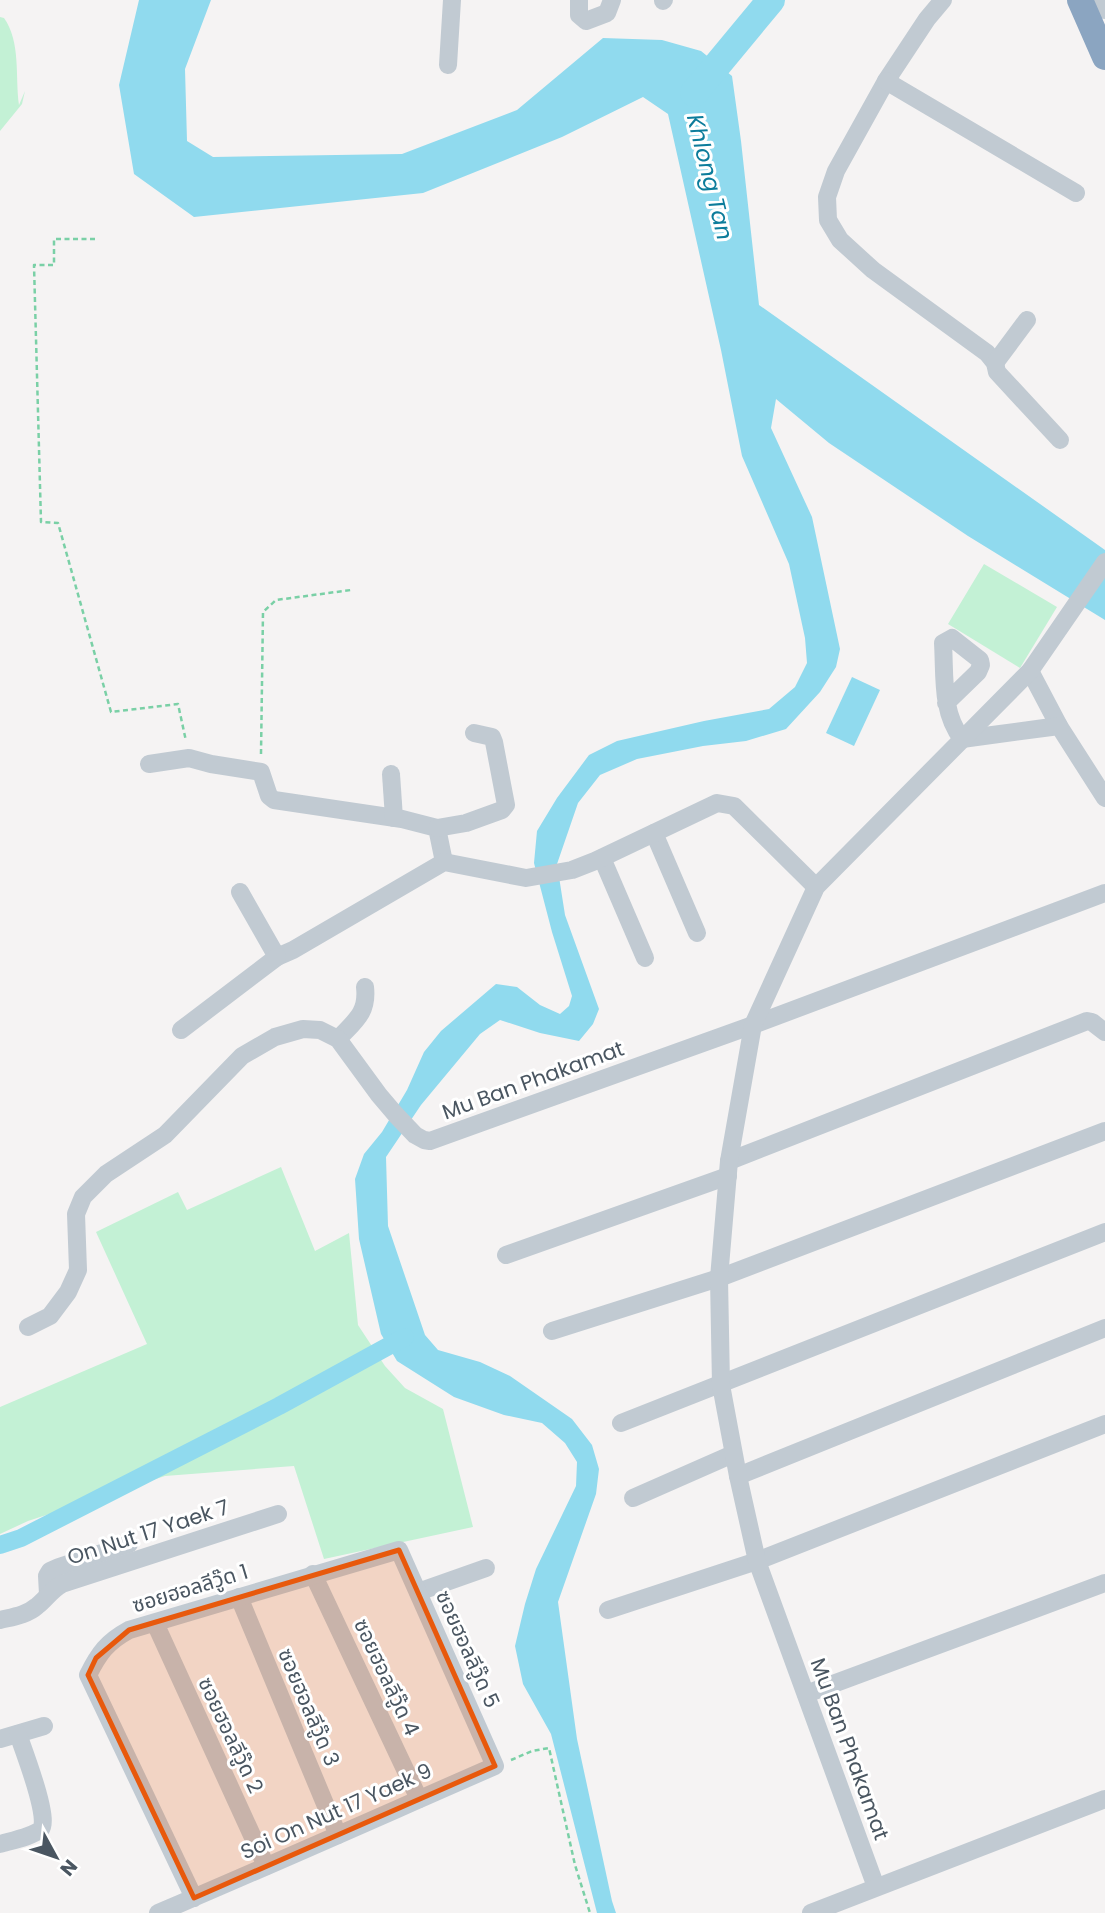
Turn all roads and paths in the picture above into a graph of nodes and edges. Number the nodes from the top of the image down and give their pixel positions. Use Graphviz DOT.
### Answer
graph roads {
  1 [pos="452,0"];
  2 [pos="579,0"];
  3 [pos="612,0"];
  4 [pos="943,0"];
  5 [pos="1080,0"];
  6 [pos="1088,0"];
  7 [pos="1105,10"];
  8 [pos="1105,57"];
  9 [pos="448,65"];
  10 [pos="886,81"];
  11 [pos="1076,193"];
  12 [pos="95,239"];
  13 [pos="1027,320"];
  14 [pos="995,363"];
  15 [pos="1060,440"];
  16 [pos="1105,562"];
  17 [pos="351,590"];
  18 [pos="1030,671"];
  19 [pos="946,703"];
  20 [pos="1059,726"];
  21 [pos="474,733"];
  22 [pos="962,739"];
  23 [pos="189,758"];
  24 [pos="149,764"];
  25 [pos="261,772"];
  26 [pos="391,774"];
  27 [pos="1105,799"];
  28 [pos="394,818"];
  29 [pos="437,828"];
  30 [pos="654,833"];
  31 [pos="602,858"];
  32 [pos="444,862"];
  33 [pos="816,887"];
  34 [pos="240,892"];
  35 [pos="1105,893"];
  36 [pos="697,933"];
  37 [pos="277,957"];
  38 [pos="645,958"];
  39 [pos="365,988"];
  40 [pos="753,1025"];
  41 [pos="181,1030"];
  42 [pos="1105,1032"];
  43 [pos="338,1039"];
  44 [pos="1105,1131"];
  45 [pos="729,1168"];
  46 [pos="1105,1232"];
  47 [pos="506,1255"];
  48 [pos="719,1278"];
  49 [pos="28,1327"];
  50 [pos="1105,1328"];
  51 [pos="552,1331"];
  52 [pos="721,1385"];
  53 [pos="621,1423"];
  54 [pos="1105,1424"];
  55 [pos="733,1454"];
  56 [pos="738,1476"];
  57 [pos="633,1498"];
  58 [pos="278,1514"];
  59 [pos="129,1544"];
  60 [pos="399,1550"];
  61 [pos="757,1560"];
  62 [pos="486,1568"];
  63 [pos="313,1574"];
  64 [pos="1105,1583"];
  65 [pos="418,1592"];
  66 [pos="48,1594"];
  67 [pos="239,1597"];
  68 [pos="608,1610"];
  69 [pos="0,1620"];
  70 [pos="155,1623"];
  71 [pos="806,1694"];
  72 [pos="44,1726"];
  73 [pos="18,1734"];
  74 [pos="0,1739"];
  75 [pos="495,1766"];
  76 [pos="419,1799"];
  77 [pos="1105,1799"];
  78 [pos="338,1835"];
  79 [pos="0,1844"];
  80 [pos="267,1866"];
  81 [pos="876,1887"];
  82 [pos="194,1898"];
  83 [pos="158,1913"];
  84 [pos="590,1913"];
  85 [pos="811,1913"];
  1 -- 9 [label="street"];
  2 -- 3 [label="street"];
  4 -- 10 [label="street"];
  5 -- 8 [label="highway"];
  6 -- 7 [label="street"];
  10 -- 11 [label="street"];
  10 -- 14 [label="street"];
  12 -- 23 [label="path"];
  13 -- 14 [label="street"];
  14 -- 15 [label="street"];
  16 -- 18 [label="street, Mu Ban Phakamat"];
  17 -- 25 [label="path"];
  18 -- 20 [label="street"];
  18 -- 22 [label="street, Mu Ban Phakamat"];
  19 -- 22 [label="street"];
  20 -- 22 [label="street"];
  20 -- 27 [label="street"];
  21 -- 29 [label="street"];
  22 -- 33 [label="street, Mu Ban Phakamat"];
  23 -- 24 [label="street"];
  23 -- 25 [label="street"];
  25 -- 28 [label="street"];
  26 -- 28 [label="street"];
  28 -- 29 [label="street"];
  29 -- 32 [label="street"];
  30 -- 31 [label="street"];
  30 -- 33 [label="street"];
  30 -- 36 [label="street"];
  31 -- 32 [label="street"];
  31 -- 38 [label="street"];
  32 -- 37 [label="street"];
  33 -- 40 [label="street, Mu Ban Phakamat"];
  34 -- 37 [label="street"];
  35 -- 40 [label="street, Mu Ban Phakamat"];
  37 -- 41 [label="street"];
  39 -- 43 [label="street"];
  40 -- 43 [label="street, Mu Ban Phakamat"];
  40 -- 45 [label="street, Mu Ban Phakamat"];
  42 -- 45 [label="street"];
  43 -- 49 [label="street"];
  44 -- 48 [label="street"];
  45 -- 47 [label="street"];
  45 -- 48 [label="street, Mu Ban Phakamat"];
  46 -- 52 [label="street"];
  48 -- 51 [label="street"];
  48 -- 52 [label="street, Mu Ban Phakamat"];
  50 -- 56 [label="street"];
  52 -- 53 [label="street"];
  52 -- 55 [label="street, Mu Ban Phakamat"];
  54 -- 61 [label="street"];
  55 -- 56 [label="street, Mu Ban Phakamat"];
  55 -- 57 [label="street"];
  56 -- 61 [label="street, Mu Ban Phakamat"];
  58 -- 66 [label="street, On Nut 17 Yaek 7"];
  59 -- 66 [label="street"];
  60 -- 63 [label="street, ซอยฮอลลีวู๊ด 1"];
  60 -- 65 [label="street, ซอยฮอลลีวู๊ด 5"];
  61 -- 68 [label="street"];
  61 -- 71 [label="street, Mu Ban Phakamat"];
  62 -- 65 [label="street"];
  63 -- 67 [label="street, ซอยฮอลลีวู๊ด 1"];
  63 -- 76 [label="street, ซอยฮอลลีวู๊ด 4"];
  64 -- 71 [label="street"];
  65 -- 75 [label="street, ซอยฮอลลีวู๊ด 5"];
  66 -- 69 [label="street, On Nut 17 Yaek 7"];
  67 -- 70 [label="street, ซอยฮอลลีวู๊ด 1"];
  67 -- 78 [label="street, ซอยฮอลลีวู๊ด 3"];
  70 -- 80 [label="street, ซอยฮอลลีวู๊ด 2"];
  70 -- 82 [label="street, ซอยฮอลลีวู๊ด 1"];
  71 -- 81 [label="street, Mu Ban Phakamat"];
  72 -- 73 [label="street"];
  73 -- 74 [label="street"];
  73 -- 79 [label="street"];
  75 -- 76 [label="street, Soi On Nut 17 Yaek 9"];
  75 -- 84 [label="path"];
  76 -- 78 [label="street, Soi On Nut 17 Yaek 9"];
  77 -- 81 [label="street"];
  78 -- 80 [label="street, Soi On Nut 17 Yaek 9"];
  80 -- 82 [label="street, Soi On Nut 17 Yaek 9"];
  81 -- 85 [label="street"];
  82 -- 83 [label="street, Soi On Nut 17 Yaek 9"];
}
